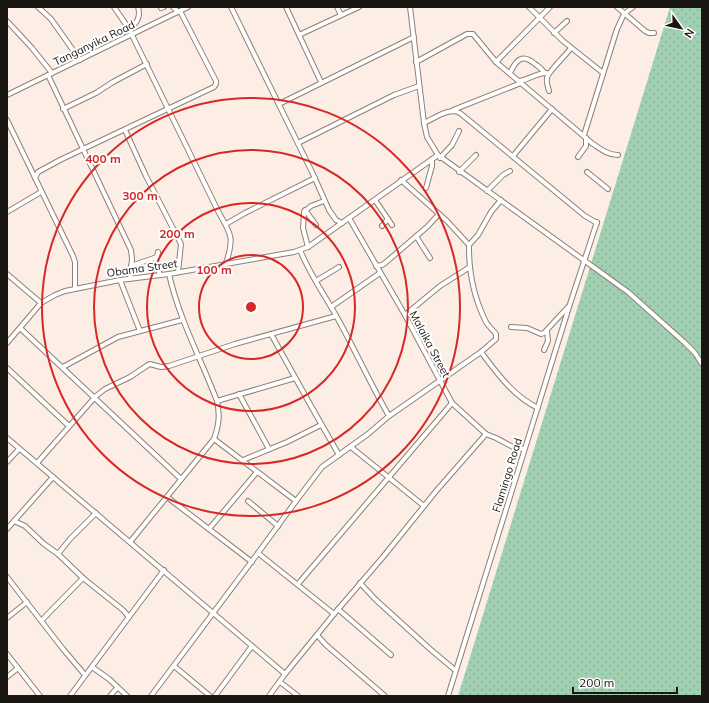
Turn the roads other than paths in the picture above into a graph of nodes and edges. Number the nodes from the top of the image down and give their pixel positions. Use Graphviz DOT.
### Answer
graph roads {
  1 [pos="38,7"];
  2 [pos="114,7"];
  3 [pos="138,7"];
  4 [pos="173,7"];
  5 [pos="188,7"];
  6 [pos="231,7"];
  7 [pos="286,7"];
  8 [pos="337,7"];
  9 [pos="359,7"];
  10 [pos="410,7"];
  11 [pos="529,7"];
  12 [pos="550,7"];
  13 [pos="617,7"];
  14 [pos="633,7"];
  15 [pos="179,11"];
  16 [pos="624,14"];
  17 [pos="341,16"];
  18 [pos="539,18"];
  19 [pos="7,21"];
  20 [pos="567,21"];
  21 [pos="129,29"];
  22 [pos="554,33"];
  23 [pos="654,33"];
  24 [pos="132,35"];
  25 [pos="299,35"];
  26 [pos="414,37"];
  27 [pos="571,48"];
  28 [pos="80,60"];
  29 [pos="416,62"];
  30 [pos="496,62"];
  31 [pos="147,64"];
  32 [pos="510,73"];
  33 [pos="546,73"];
  34 [pos="603,73"];
  35 [pos="50,74"];
  36 [pos="321,82"];
  37 [pos="520,82"];
  38 [pos="419,86"];
  39 [pos="549,91"];
  40 [pos="7,95"];
  41 [pos="279,104"];
  42 [pos="63,109"];
  43 [pos="552,109"];
  44 [pos="168,110"];
  45 [pos="453,111"];
  46 [pos="7,120"];
  47 [pos="424,123"];
  48 [pos="8,127"];
  49 [pos="125,130"];
  50 [pos="459,131"];
  51 [pos="585,136"];
  52 [pos="298,143"];
  53 [pos="82,149"];
  54 [pos="476,154"];
  55 [pos="618,155"];
  56 [pos="513,156"];
  57 [pos="439,157"];
  58 [pos="578,157"];
  59 [pos="432,159"];
  60 [pos="510,171"];
  61 [pos="459,172"];
  62 [pos="587,172"];
  63 [pos="35,178"];
  64 [pos="315,178"];
  65 [pos="401,180"];
  66 [pos="426,188"];
  67 [pos="608,189"];
  68 [pos="487,191"];
  69 [pos="41,192"];
  70 [pos="375,200"];
  71 [pos="501,200"];
  72 [pos="324,201"];
  73 [pos="305,210"];
  74 [pos="7,212"];
  75 [pos="439,214"];
  76 [pos="349,218"];
  77 [pos="388,219"];
  78 [pos="336,220"];
  79 [pos="342,223"];
  80 [pos="226,224"];
  81 [pos="316,225"];
  82 [pos="392,225"];
  83 [pos="382,226"];
  84 [pos="336,228"];
  85 [pos="416,236"];
  86 [pos="469,245"];
  87 [pos="308,247"];
  88 [pos="300,250"];
  89 [pos="158,252"];
  90 [pos="157,257"];
  91 [pos="430,258"];
  92 [pos="584,260"];
  93 [pos="226,263"];
  94 [pos="382,265"];
  95 [pos="131,266"];
  96 [pos="376,266"];
  97 [pos="339,267"];
  98 [pos="470,267"];
  99 [pos="178,272"];
  100 [pos="379,272"];
  101 [pos="7,274"];
  102 [pos="169,274"];
  103 [pos="160,275"];
  104 [pos="130,279"];
  105 [pos="120,280"];
  106 [pos="316,281"];
  107 [pos="75,288"];
  108 [pos="41,303"];
  109 [pos="331,307"];
  110 [pos="569,307"];
  111 [pos="405,315"];
  112 [pos="336,316"];
  113 [pos="182,320"];
  114 [pos="511,327"];
  115 [pos="20,328"];
  116 [pos="547,330"];
  117 [pos="140,331"];
  118 [pos="271,334"];
  119 [pos="7,343"];
  120 [pos="544,350"];
  121 [pos="481,352"];
  122 [pos="198,356"];
  123 [pos="702,364"];
  124 [pos="63,367"];
  125 [pos="7,368"];
  126 [pos="295,378"];
  127 [pos="439,381"];
  128 [pos="239,394"];
  129 [pos="94,398"];
  130 [pos="217,401"];
  131 [pos="452,403"];
  132 [pos="538,408"];
  133 [pos="389,416"];
  134 [pos="321,425"];
  135 [pos="69,426"];
  136 [pos="486,434"];
  137 [pos="7,438"];
  138 [pos="214,439"];
  139 [pos="351,447"];
  140 [pos="19,449"];
  141 [pos="269,449"];
  142 [pos="524,449"];
  143 [pos="339,456"];
  144 [pos="243,460"];
  145 [pos="7,462"];
  146 [pos="37,463"];
  147 [pos="257,472"];
  148 [pos="389,477"];
  149 [pos="53,478"];
  150 [pos="181,479"];
  151 [pos="167,497"];
  152 [pos="248,501"];
  153 [pos="296,501"];
  154 [pos="424,506"];
  155 [pos="96,513"];
  156 [pos="14,521"];
  157 [pos="278,526"];
  158 [pos="7,528"];
  159 [pos="209,530"];
  160 [pos="130,542"];
  161 [pos="58,554"];
  162 [pos="258,554"];
  163 [pos="252,562"];
  164 [pos="164,570"];
  165 [pos="7,577"];
  166 [pos="83,578"];
  167 [pos="360,583"];
  168 [pos="298,584"];
  169 [pos="27,602"];
  170 [pos="338,609"];
  171 [pos="214,613"];
  172 [pos="334,614"];
  173 [pos="129,617"];
  174 [pos="7,618"];
  175 [pos="42,620"];
  176 [pos="317,635"];
  177 [pos="252,646"];
  178 [pos="7,654"];
  179 [pos="390,654"];
  180 [pos="174,666"];
  181 [pos="92,667"];
  182 [pos="18,668"];
  183 [pos="455,670"];
  184 [pos="285,674"];
  185 [pos="86,675"];
  186 [pos="7,677"];
  187 [pos="280,682"];
  188 [pos="117,688"];
  189 [pos="40,696"];
  190 [pos="70,696"];
  191 [pos="110,696"];
  192 [pos="127,696"];
  193 [pos="151,696"];
  194 [pos="210,696"];
  195 [pos="215,696"];
  196 [pos="269,696"];
  197 [pos="298,696"];
  198 [pos="385,696"];
  199 [pos="448,696"];
  1 -- 28 [label="street"];
  2 -- 21 [label="street"];
  3 -- 21 [label="street"];
  4 -- 15 [label="street"];
  5 -- 15 [label="street, Tanganyika Road"];
  6 -- 41 [label="street"];
  7 -- 25 [label="street"];
  8 -- 17 [label="street"];
  9 -- 17 [label="street"];
  10 -- 26 [label="street"];
  11 -- 18 [label="street"];
  12 -- 18 [label="street"];
  13 -- 16 [label="street"];
  14 -- 16 [label="street"];
  15 -- 24 [label="street, Tanganyika Road"];
  15 -- 44 [label="street"];
  16 -- 23 [label="street"];
  16 -- 34 [label="street"];
  17 -- 25 [label="street"];
  18 -- 22 [label="street"];
  18 -- 30 [label="street"];
  19 -- 35 [label="street"];
  20 -- 22 [label="street"];
  21 -- 24 [label="street"];
  22 -- 27 [label="street"];
  24 -- 28 [label="street, Tanganyika Road"];
  24 -- 31 [label="street"];
  25 -- 36 [label="street"];
  26 -- 29 [label="street"];
  26 -- 36 [label="street"];
  27 -- 33 [label="street"];
  27 -- 34 [label="street"];
  28 -- 35 [label="street, Tanganyika Road"];
  29 -- 30 [label="street"];
  29 -- 38 [label="street"];
  30 -- 32 [label="street"];
  31 -- 42 [label="street"];
  31 -- 44 [label="street"];
  32 -- 33 [label="street"];
  32 -- 37 [label="street"];
  33 -- 37 [label="street"];
  33 -- 39 [label="street"];
  34 -- 51 [label="street"];
  35 -- 40 [label="street, Tanganyika Road"];
  35 -- 42 [label="street"];
  36 -- 41 [label="street"];
  37 -- 43 [label="street"];
  37 -- 45 [label="street"];
  38 -- 47 [label="street"];
  38 -- 52 [label="street"];
  41 -- 52 [label="street"];
  42 -- 53 [label="street"];
  43 -- 51 [label="street"];
  43 -- 56 [label="street"];
  44 -- 49 [label="street"];
  44 -- 80 [label="street"];
  45 -- 47 [label="street"];
  45 -- 56 [label="street"];
  46 -- 48 [label="street"];
  47 -- 57 [label="street"];
  48 -- 63 [label="street"];
  49 -- 53 [label="street"];
  49 -- 99 [label="street"];
  50 -- 57 [label="street, Obama Street"];
  51 -- 55 [label="street"];
  51 -- 58 [label="street"];
  52 -- 64 [label="street"];
  53 -- 63 [label="street"];
  53 -- 95 [label="street"];
  54 -- 61 [label="street"];
  56 -- 92 [label="street, Flamingo Road"];
  57 -- 59 [label="street, Obama Street"];
  57 -- 61 [label="street"];
  59 -- 65 [label="street, Obama Street"];
  59 -- 66 [label="street"];
  60 -- 68 [label="street"];
  61 -- 68 [label="street"];
  62 -- 67 [label="street"];
  63 -- 69 [label="street"];
  64 -- 72 [label="street"];
  64 -- 80 [label="street"];
  65 -- 70 [label="street, Obama Street"];
  65 -- 75 [label="street"];
  68 -- 71 [label="street"];
  69 -- 74 [label="street"];
  69 -- 107 [label="street"];
  70 -- 76 [label="street, Obama Street"];
  70 -- 77 [label="street"];
  71 -- 86 [label="street"];
  71 -- 92 [label="street"];
  72 -- 73 [label="street"];
  72 -- 78 [label="street"];
  73 -- 81 [label="street"];
  73 -- 87 [label="street"];
  75 -- 85 [label="street"];
  75 -- 86 [label="street"];
  76 -- 79 [label="street, Obama Street"];
  76 -- 96 [label="street, Malaika Street"];
  77 -- 82 [label="street"];
  77 -- 83 [label="street"];
  78 -- 79 [label="street"];
  78 -- 84 [label="street"];
  79 -- 84 [label="street, Obama Street"];
  80 -- 93 [label="street"];
  84 -- 87 [label="street, Obama Street"];
  85 -- 91 [label="street"];
  85 -- 94 [label="street"];
  86 -- 98 [label="street"];
  87 -- 88 [label="street, Obama Street"];
  88 -- 93 [label="street, Obama Street"];
  88 -- 106 [label="street"];
  89 -- 90 [label="street"];
  90 -- 95 [label="street"];
  90 -- 103 [label="street"];
  92 -- 110 [label="street, Flamingo Road"];
  92 -- 123 [label="street"];
  93 -- 99 [label="street, Obama Street"];
  94 -- 96 [label="street"];
  94 -- 100 [label="street"];
  95 -- 104 [label="street"];
  96 -- 100 [label="street, Malaika Street"];
  97 -- 106 [label="street"];
  98 -- 111 [label="street"];
  98 -- 121 [label="street"];
  99 -- 102 [label="street, Obama Street"];
  100 -- 109 [label="street"];
  100 -- 111 [label="street, Malaika Street"];
  101 -- 108 [label="street"];
  102 -- 103 [label="street, Obama Street"];
  102 -- 113 [label="street"];
  103 -- 104 [label="street, Obama Street"];
  104 -- 105 [label="street, Obama Street"];
  105 -- 107 [label="street, Obama Street"];
  105 -- 117 [label="street"];
  106 -- 109 [label="street"];
  107 -- 108 [label="street, Obama Street"];
  108 -- 115 [label="street, Obama Street"];
  109 -- 112 [label="street"];
  110 -- 116 [label="street"];
  110 -- 132 [label="street, Flamingo Road"];
  111 -- 127 [label="street, Malaika Street"];
  112 -- 118 [label="street"];
  112 -- 133 [label="street"];
  113 -- 117 [label="street"];
  113 -- 122 [label="street"];
  114 -- 116 [label="street"];
  115 -- 119 [label="street, Obama Street"];
  115 -- 124 [label="street"];
  116 -- 120 [label="street"];
  117 -- 124 [label="street"];
  118 -- 122 [label="street"];
  118 -- 126 [label="street"];
  121 -- 127 [label="street"];
  121 -- 132 [label="street"];
  122 -- 129 [label="street"];
  122 -- 130 [label="street"];
  124 -- 129 [label="street"];
  125 -- 135 [label="street"];
  126 -- 128 [label="street"];
  126 -- 134 [label="street"];
  127 -- 131 [label="street, Malaika Street"];
  127 -- 133 [label="street"];
  128 -- 130 [label="street"];
  128 -- 141 [label="street"];
  129 -- 135 [label="street"];
  129 -- 150 [label="street"];
  130 -- 138 [label="street"];
  131 -- 136 [label="street, Malaika Street"];
  131 -- 148 [label="street"];
  132 -- 142 [label="street, Flamingo Road"];
  133 -- 139 [label="street"];
  134 -- 141 [label="street"];
  134 -- 143 [label="street"];
  135 -- 146 [label="street"];
  136 -- 142 [label="street, Malaika Street"];
  136 -- 154 [label="street"];
  137 -- 140 [label="street"];
  138 -- 144 [label="street"];
  138 -- 150 [label="street"];
  139 -- 143 [label="street"];
  139 -- 148 [label="street"];
  140 -- 145 [label="street"];
  140 -- 146 [label="street"];
  141 -- 144 [label="street"];
  142 -- 183 [label="street, Flamingo Road"];
  143 -- 153 [label="street"];
  144 -- 147 [label="street"];
  146 -- 149 [label="street"];
  147 -- 153 [label="street"];
  147 -- 159 [label="street"];
  148 -- 154 [label="street"];
  148 -- 168 [label="street"];
  149 -- 155 [label="street"];
  149 -- 156 [label="street"];
  150 -- 151 [label="street"];
  151 -- 159 [label="street"];
  151 -- 160 [label="street"];
  152 -- 157 [label="street"];
  153 -- 157 [label="street"];
  154 -- 167 [label="street"];
  155 -- 160 [label="street"];
  155 -- 161 [label="street"];
  156 -- 158 [label="street"];
  156 -- 161 [label="street"];
  157 -- 162 [label="street"];
  159 -- 163 [label="street"];
  160 -- 164 [label="street"];
  161 -- 166 [label="street"];
  162 -- 163 [label="street"];
  162 -- 168 [label="street"];
  163 -- 171 [label="street"];
  164 -- 171 [label="street"];
  164 -- 173 [label="street"];
  165 -- 169 [label="street"];
  166 -- 173 [label="street"];
  166 -- 175 [label="street"];
  167 -- 170 [label="street"];
  167 -- 183 [label="street"];
  168 -- 172 [label="street"];
  169 -- 174 [label="street"];
  169 -- 175 [label="street"];
  170 -- 172 [label="street"];
  170 -- 179 [label="street"];
  171 -- 177 [label="street"];
  171 -- 180 [label="street"];
  172 -- 176 [label="street"];
  173 -- 181 [label="street"];
  175 -- 185 [label="street"];
  176 -- 184 [label="street"];
  176 -- 198 [label="street"];
  177 -- 184 [label="street"];
  177 -- 195 [label="street"];
  178 -- 182 [label="street"];
  180 -- 193 [label="street"];
  180 -- 194 [label="street"];
  181 -- 185 [label="street"];
  181 -- 188 [label="street"];
  182 -- 186 [label="street"];
  182 -- 189 [label="street"];
  183 -- 199 [label="street, Flamingo Road"];
  184 -- 187 [label="street"];
  185 -- 190 [label="street"];
  187 -- 196 [label="street"];
  187 -- 197 [label="street"];
  188 -- 191 [label="street"];
  188 -- 192 [label="street"];
}
